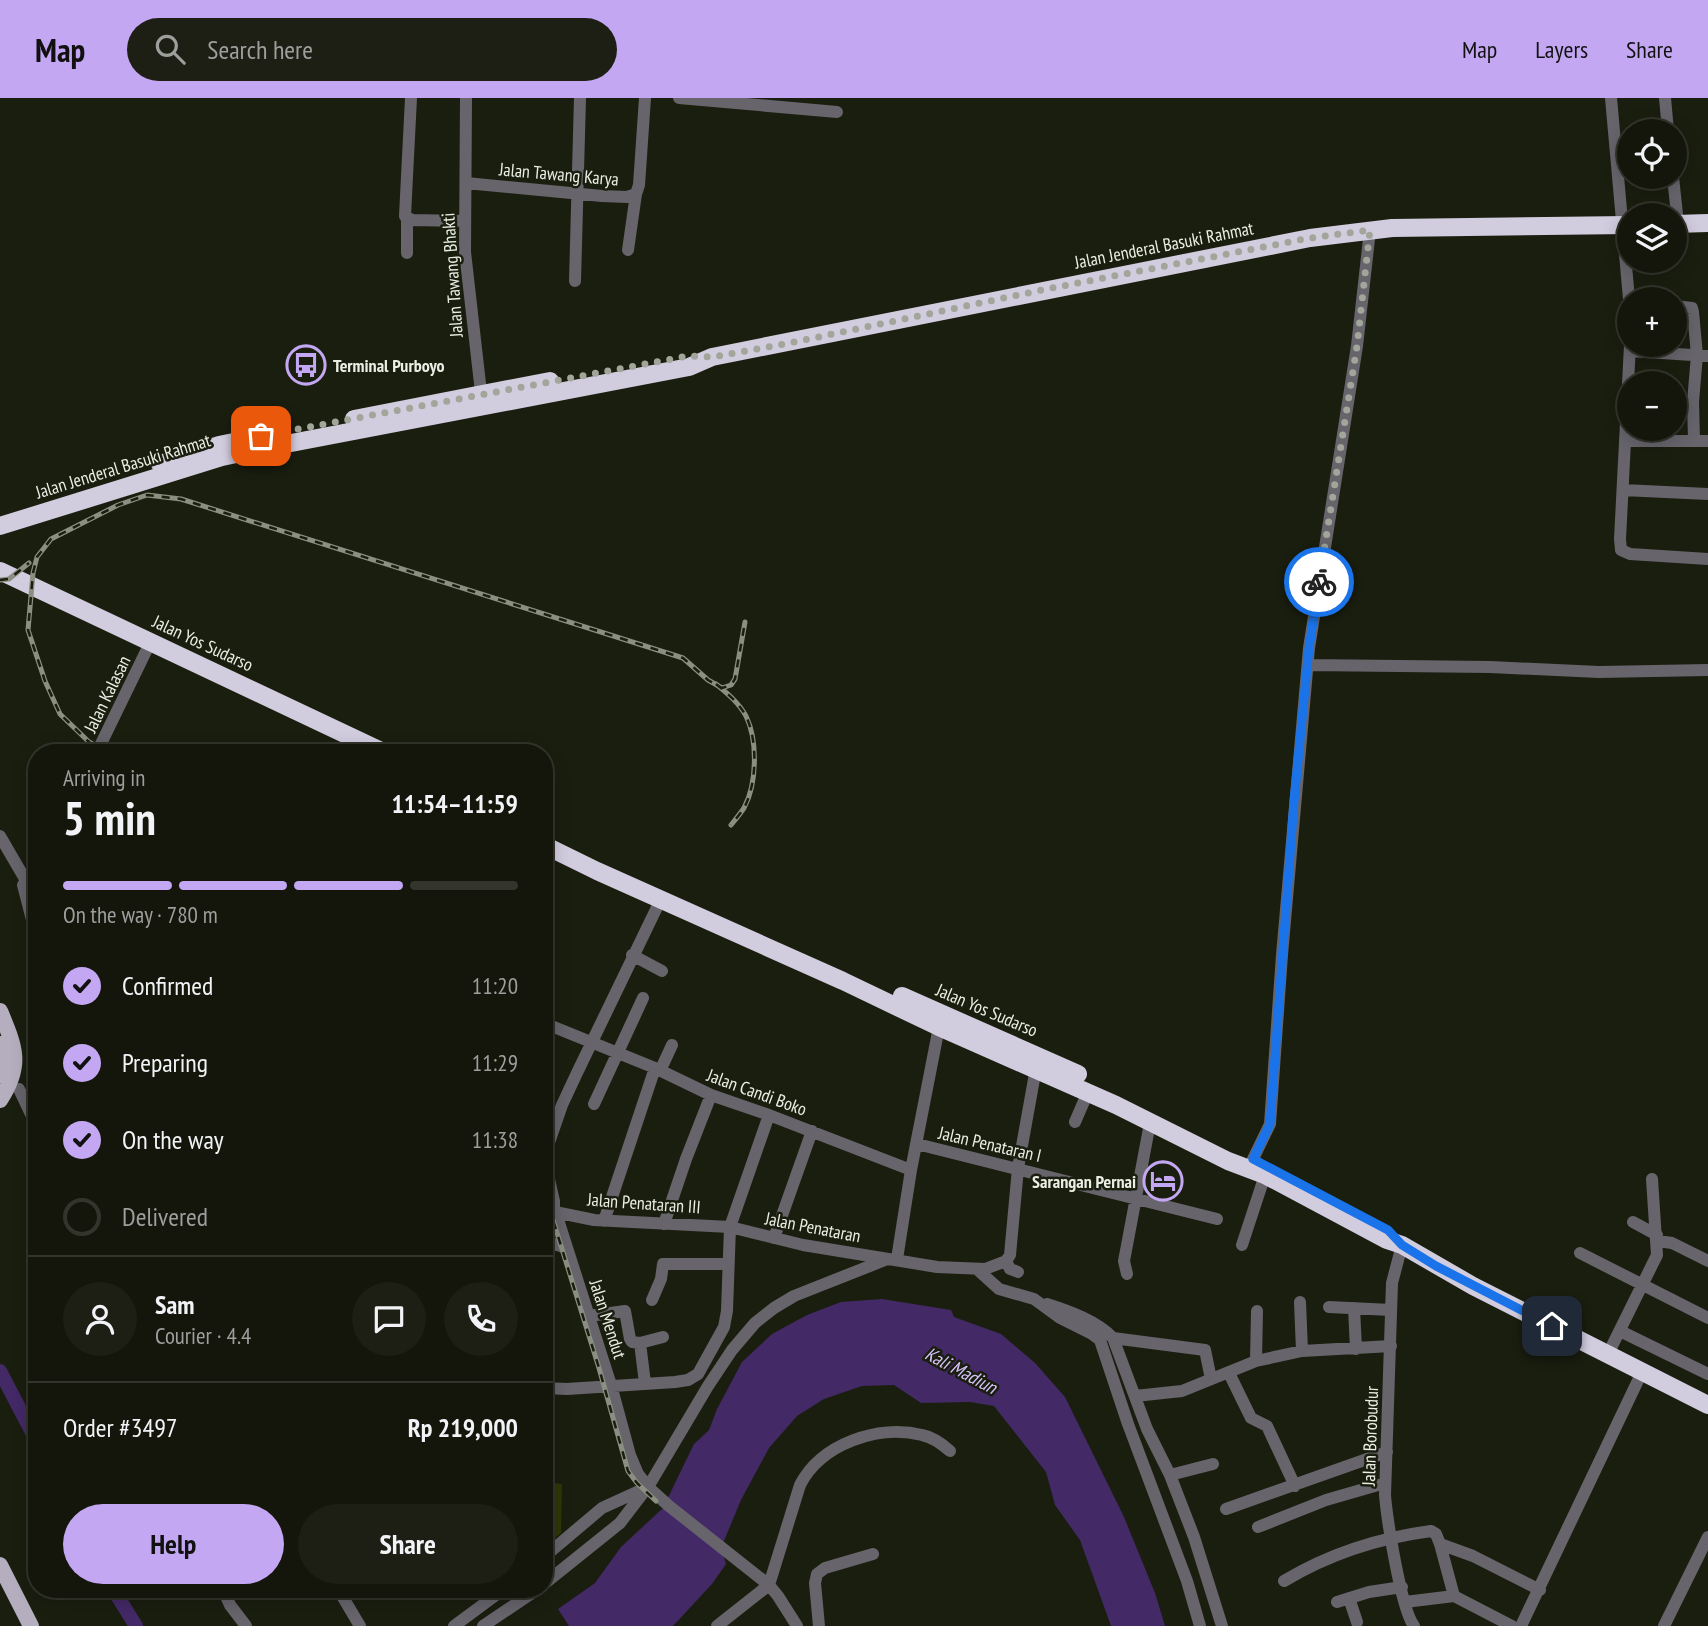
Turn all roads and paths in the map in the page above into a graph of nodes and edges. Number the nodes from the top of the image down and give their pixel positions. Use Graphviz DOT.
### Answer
graph roads {
  1 [pos="411,98"];
  2 [pos="466,98"];
  3 [pos="580,98"];
  4 [pos="645,98"];
  5 [pos="679,98"];
  6 [pos="1611,98"];
  7 [pos="1665,98"];
  8 [pos="837,112"];
  9 [pos="1667,119"];
  10 [pos="466,183"];
  11 [pos="577,194"];
  12 [pos="636,194"];
  13 [pos="1623,203"];
  14 [pos="407,219"];
  15 [pos="464,221"];
  16 [pos="1708,223"];
  17 [pos="1687,224"];
  18 [pos="1617,225"];
  19 [pos="1370,230"];
  20 [pos="628,250"];
  21 [pos="407,253"];
  22 [pos="575,281"];
  23 [pos="1687,306"];
  24 [pos="1703,355"];
  25 [pos="482,401"];
  26 [pos="325,430"];
  27 [pos="1687,440"];
  28 [pos="1694,440"];
  29 [pos="1626,441"];
  30 [pos="1708,441"];
  31 [pos="1623,490"];
  32 [pos="1708,495"];
  33 [pos="0,515"];
  34 [pos="0,526"];
  35 [pos="1708,559"];
  36 [pos="1,576"];
  37 [pos="149,646"];
  38 [pos="1307,666"];
  39 [pos="1708,670"];
  40 [pos="103,744"];
  41 [pos="343,744"];
  42 [pos="365,744"];
  43 [pos="0,836"];
  44 [pos="553,836"];
  45 [pos="553,849"];
  46 [pos="28,875"];
  47 [pos="25,879"];
  48 [pos="662,899"];
  49 [pos="28,908"];
  50 [pos="632,955"];
  51 [pos="662,971"];
  52 [pos="845,976"];
  53 [pos="643,998"];
  54 [pos="0,1012"];
  55 [pos="553,1026"];
  56 [pos="940,1027"];
  57 [pos="593,1041"];
  58 [pos="0,1044"];
  59 [pos="672,1045"];
  60 [pos="617,1052"];
  61 [pos="1036,1068"];
  62 [pos="658,1070"];
  63 [pos="0,1075"];
  64 [pos="19,1089"];
  65 [pos="1088,1092"];
  66 [pos="711,1095"];
  67 [pos="0,1100"];
  68 [pos="594,1104"];
  69 [pos="28,1108"];
  70 [pos="769,1115"];
  71 [pos="1074,1122"];
  72 [pos="1150,1123"];
  73 [pos="812,1131"];
  74 [pos="553,1132"];
  75 [pos="917,1144"];
  76 [pos="1231,1155"];
  77 [pos="1253,1159"];
  78 [pos="1018,1168"];
  79 [pos="911,1170"];
  80 [pos="1265,1175"];
  81 [pos="1652,1179"];
  82 [pos="1137,1198"];
  83 [pos="553,1209"];
  84 [pos="553,1214"];
  85 [pos="1217,1219"];
  86 [pos="604,1221"];
  87 [pos="1633,1222"];
  88 [pos="664,1224"];
  89 [pos="730,1227"];
  90 [pos="774,1238"];
  91 [pos="1657,1238"];
  92 [pos="553,1244"];
  93 [pos="1242,1245"];
  94 [pos="1402,1245"];
  95 [pos="567,1248"];
  96 [pos="1580,1254"];
  97 [pos="892,1259"];
  98 [pos="1006,1261"];
  99 [pos="1708,1262"];
  100 [pos="728,1264"];
  101 [pos="1018,1272"];
  102 [pos="1127,1273"];
  103 [pos="982,1275"];
  104 [pos="1643,1285"];
  105 [pos="1034,1299"];
  106 [pos="652,1300"];
  107 [pos="1300,1301"];
  108 [pos="1329,1307"];
  109 [pos="1354,1308"];
  110 [pos="1391,1310"];
  111 [pos="1257,1311"];
  112 [pos="589,1316"];
  113 [pos="1708,1318"];
  114 [pos="1620,1331"];
  115 [pos="663,1337"];
  116 [pos="1113,1338"];
  117 [pos="640,1343"];
  118 [pos="1391,1346"];
  119 [pos="1356,1349"];
  120 [pos="1302,1351"];
  121 [pos="1608,1354"];
  122 [pos="1256,1361"];
  123 [pos="1642,1372"];
  124 [pos="1229,1373"];
  125 [pos="1708,1374"];
  126 [pos="1211,1379"];
  127 [pos="645,1383"];
  128 [pos="611,1385"];
  129 [pos="553,1389"];
  130 [pos="1135,1396"];
  131 [pos="1708,1405"];
  132 [pos="950,1451"];
  133 [pos="1387,1452"];
  134 [pos="1213,1464"];
  135 [pos="1170,1475"];
  136 [pos="1385,1483"];
  137 [pos="1295,1486"];
  138 [pos="647,1488"];
  139 [pos="1226,1509"];
  140 [pos="1258,1527"];
  141 [pos="1708,1537"];
  142 [pos="1391,1538"];
  143 [pos="1440,1544"];
  144 [pos="553,1549"];
  145 [pos="873,1554"];
  146 [pos="0,1565"];
  147 [pos="553,1577"];
  148 [pos="1284,1581"];
  149 [pos="769,1585"];
  150 [pos="0,1587"];
  151 [pos="1402,1587"];
  152 [pos="1540,1590"];
  153 [pos="1454,1596"];
  154 [pos="227,1598"];
  155 [pos="343,1598"];
  156 [pos="485,1598"];
  157 [pos="525,1598"];
  158 [pos="1405,1602"];
  159 [pos="1357,1622"];
  160 [pos="790,1623"];
  161 [pos="20,1626"];
  162 [pos="31,1626"];
  163 [pos="246,1626"];
  164 [pos="360,1626"];
  165 [pos="454,1626"];
  166 [pos="483,1626"];
  167 [pos="717,1626"];
  168 [pos="819,1626"];
  169 [pos="1200,1626"];
  170 [pos="1222,1626"];
  171 [pos="1414,1626"];
  172 [pos="1512,1626"];
  173 [pos="1521,1626"];
  174 [pos="1664,1626"];
  1 -- 14 [label="street"];
  2 -- 10 [label="street, Jalan Tawang Bhakti"];
  3 -- 11 [label="street"];
  4 -- 12 [label="street, Jalan Tawang Karya"];
  5 -- 8 [label="street"];
  6 -- 13 [label="street"];
  7 -- 9 [label="street"];
  10 -- 11 [label="street, Jalan Tawang Karya"];
  10 -- 15 [label="street, Jalan Tawang Bhakti"];
  11 -- 12 [label="street, Jalan Tawang Karya"];
  11 -- 22 [label="street"];
  12 -- 20 [label="street"];
  14 -- 15 [label="street"];
  14 -- 21 [label="street"];
  15 -- 25 [label="street, Jalan Tawang Bhakti"];
  16 -- 17 [label="highway"];
  18 -- 19 [label="highway, Jalan Jenderal Basuki Rahmat"];
  19 -- 25 [label="highway, Jalan Jenderal Basuki Rahmat"];
  19 -- 38 [label="street"];
  23 -- 24 [label="street"];
  24 -- 28 [label="street"];
  25 -- 26 [label="highway, Jalan Jenderal Basuki Rahmat"];
  26 -- 33 [label="highway, Jalan Jenderal Basuki Rahmat"];
  26 -- 34 [label="highway, Jalan Jenderal Basuki Rahmat"];
  27 -- 28 [label="street"];
  28 -- 30 [label="street"];
  29 -- 31 [label="street"];
  31 -- 32 [label="street"];
  31 -- 35 [label="street"];
  36 -- 37 [label="highway, Jalan Yos Sudarso"];
  37 -- 40 [label="street, Jalan Kalasan"];
  37 -- 41 [label="highway, Jalan Yos Sudarso"];
  37 -- 42 [label="highway, Jalan Yos Sudarso"];
  38 -- 39 [label="street"];
  38 -- 77 [label="street"];
  43 -- 47 [label="street"];
  44 -- 52 [label="highway, Jalan Yos Sudarso"];
  45 -- 48 [label="highway, Jalan Yos Sudarso"];
  46 -- 47 [label="street"];
  47 -- 49 [label="street"];
  48 -- 50 [label="street, Jalan Mendut"];
  48 -- 52 [label="highway, Jalan Yos Sudarso"];
  50 -- 51 [label="street"];
  50 -- 57 [label="street, Jalan Mendut"];
  52 -- 56 [label="highway, Jalan Yos Sudarso"];
  52 -- 76 [label="highway, Jalan Yos Sudarso"];
  53 -- 60 [label="street"];
  54 -- 67 [label="main road"];
  55 -- 57 [label="street, Jalan Candi Boko"];
  56 -- 61 [label="highway, Jalan Yos Sudarso"];
  56 -- 75 [label="street"];
  57 -- 60 [label="street, Jalan Candi Boko"];
  57 -- 74 [label="street, Jalan Mendut"];
  58 -- 63 [label="main road"];
  59 -- 62 [label="street"];
  60 -- 62 [label="street, Jalan Candi Boko"];
  60 -- 68 [label="street"];
  61 -- 65 [label="highway, Jalan Yos Sudarso"];
  61 -- 78 [label="street"];
  62 -- 66 [label="street, Jalan Candi Boko"];
  62 -- 86 [label="street"];
  64 -- 69 [label="street"];
  65 -- 71 [label="street"];
  65 -- 72 [label="highway, Jalan Yos Sudarso"];
  66 -- 70 [label="street, Jalan Candi Boko"];
  66 -- 88 [label="street"];
  70 -- 73 [label="street, Jalan Candi Boko"];
  70 -- 89 [label="street"];
  72 -- 76 [label="highway, Jalan Yos Sudarso"];
  72 -- 82 [label="street"];
  73 -- 79 [label="street, Jalan Candi Boko"];
  73 -- 90 [label="street"];
  75 -- 78 [label="street, Jalan Penataran I"];
  75 -- 79 [label="street"];
  76 -- 77 [label="highway, Jalan Yos Sudarso"];
  76 -- 80 [label="highway, Jalan Yos Sudarso"];
  77 -- 94 [label="highway, Jalan Yos Sudarso"];
  78 -- 82 [label="street, Jalan Penataran I"];
  78 -- 98 [label="street"];
  79 -- 97 [label="street"];
  80 -- 93 [label="street"];
  80 -- 94 [label="highway, Jalan Yos Sudarso"];
  81 -- 91 [label="street"];
  82 -- 85 [label="street, Jalan Penataran I"];
  82 -- 102 [label="street"];
  83 -- 86 [label="street, Jalan Penataran III"];
  84 -- 95 [label="street, Jalan Mendut"];
  86 -- 88 [label="street, Jalan Penataran III"];
  87 -- 91 [label="street"];
  88 -- 89 [label="street, Jalan Penataran III"];
  89 -- 90 [label="street, Jalan Penataran"];
  89 -- 100 [label="street"];
  90 -- 97 [label="street, Jalan Penataran"];
  91 -- 99 [label="street"];
  91 -- 104 [label="street"];
  92 -- 95 [label="street"];
  94 -- 110 [label="street, Jalan Borobudur"];
  94 -- 121 [label="highway, Jalan Yos Sudarso"];
  95 -- 112 [label="street, Jalan Mendut"];
  96 -- 104 [label="street"];
  97 -- 103 [label="street, Jalan Penataran"];
  97 -- 138 [label="street"];
  98 -- 101 [label="street"];
  98 -- 103 [label="street"];
  100 -- 106 [label="street"];
  100 -- 127 [label="street"];
  103 -- 105 [label="street"];
  104 -- 113 [label="street"];
  104 -- 114 [label="street"];
  105 -- 116 [label="street"];
  105 -- 169 [label="street"];
  107 -- 120 [label="street"];
  108 -- 109 [label="street"];
  109 -- 110 [label="street"];
  109 -- 119 [label="street"];
  110 -- 118 [label="street, Jalan Borobudur"];
  111 -- 122 [label="street"];
  112 -- 117 [label="street"];
  112 -- 128 [label="street, Jalan Mendut"];
  114 -- 121 [label="street"];
  114 -- 125 [label="street"];
  115 -- 117 [label="street"];
  116 -- 126 [label="street"];
  116 -- 130 [label="street"];
  117 -- 127 [label="street"];
  118 -- 119 [label="street"];
  118 -- 133 [label="street, Jalan Borobudur"];
  119 -- 120 [label="street"];
  120 -- 122 [label="street"];
  121 -- 123 [label="highway, Jalan Yos Sudarso"];
  122 -- 124 [label="street"];
  123 -- 131 [label="highway, Jalan Yos Sudarso"];
  123 -- 152 [label="street"];
  124 -- 126 [label="street"];
  124 -- 137 [label="street"];
  126 -- 130 [label="street"];
  127 -- 128 [label="street"];
  128 -- 129 [label="street"];
  128 -- 138 [label="street, Jalan Mendut"];
  130 -- 135 [label="street"];
  132 -- 149 [label="street"];
  133 -- 136 [label="street, Jalan Borobudur"];
  133 -- 137 [label="street"];
  134 -- 135 [label="street"];
  135 -- 170 [label="street"];
  136 -- 140 [label="street"];
  136 -- 142 [label="street, Jalan Borobudur"];
  137 -- 139 [label="street"];
  138 -- 144 [label="street"];
  138 -- 147 [label="street"];
  138 -- 149 [label="street, Jalan Mendut"];
  141 -- 174 [label="street"];
  142 -- 143 [label="street"];
  142 -- 148 [label="street"];
  142 -- 151 [label="street, Jalan Borobudur"];
  143 -- 152 [label="street"];
  143 -- 153 [label="street"];
  145 -- 168 [label="street"];
  146 -- 162 [label="main road"];
  149 -- 160 [label="street, Jalan Mendut"];
  149 -- 167 [label="street"];
  150 -- 161 [label="main road"];
  151 -- 158 [label="street, Jalan Borobudur"];
  151 -- 159 [label="street"];
  152 -- 173 [label="street"];
  153 -- 158 [label="street"];
  153 -- 172 [label="street"];
  154 -- 163 [label="street"];
  155 -- 164 [label="street"];
  156 -- 165 [label="street"];
  157 -- 166 [label="street"];
  158 -- 171 [label="street, Jalan Borobudur"];
}
